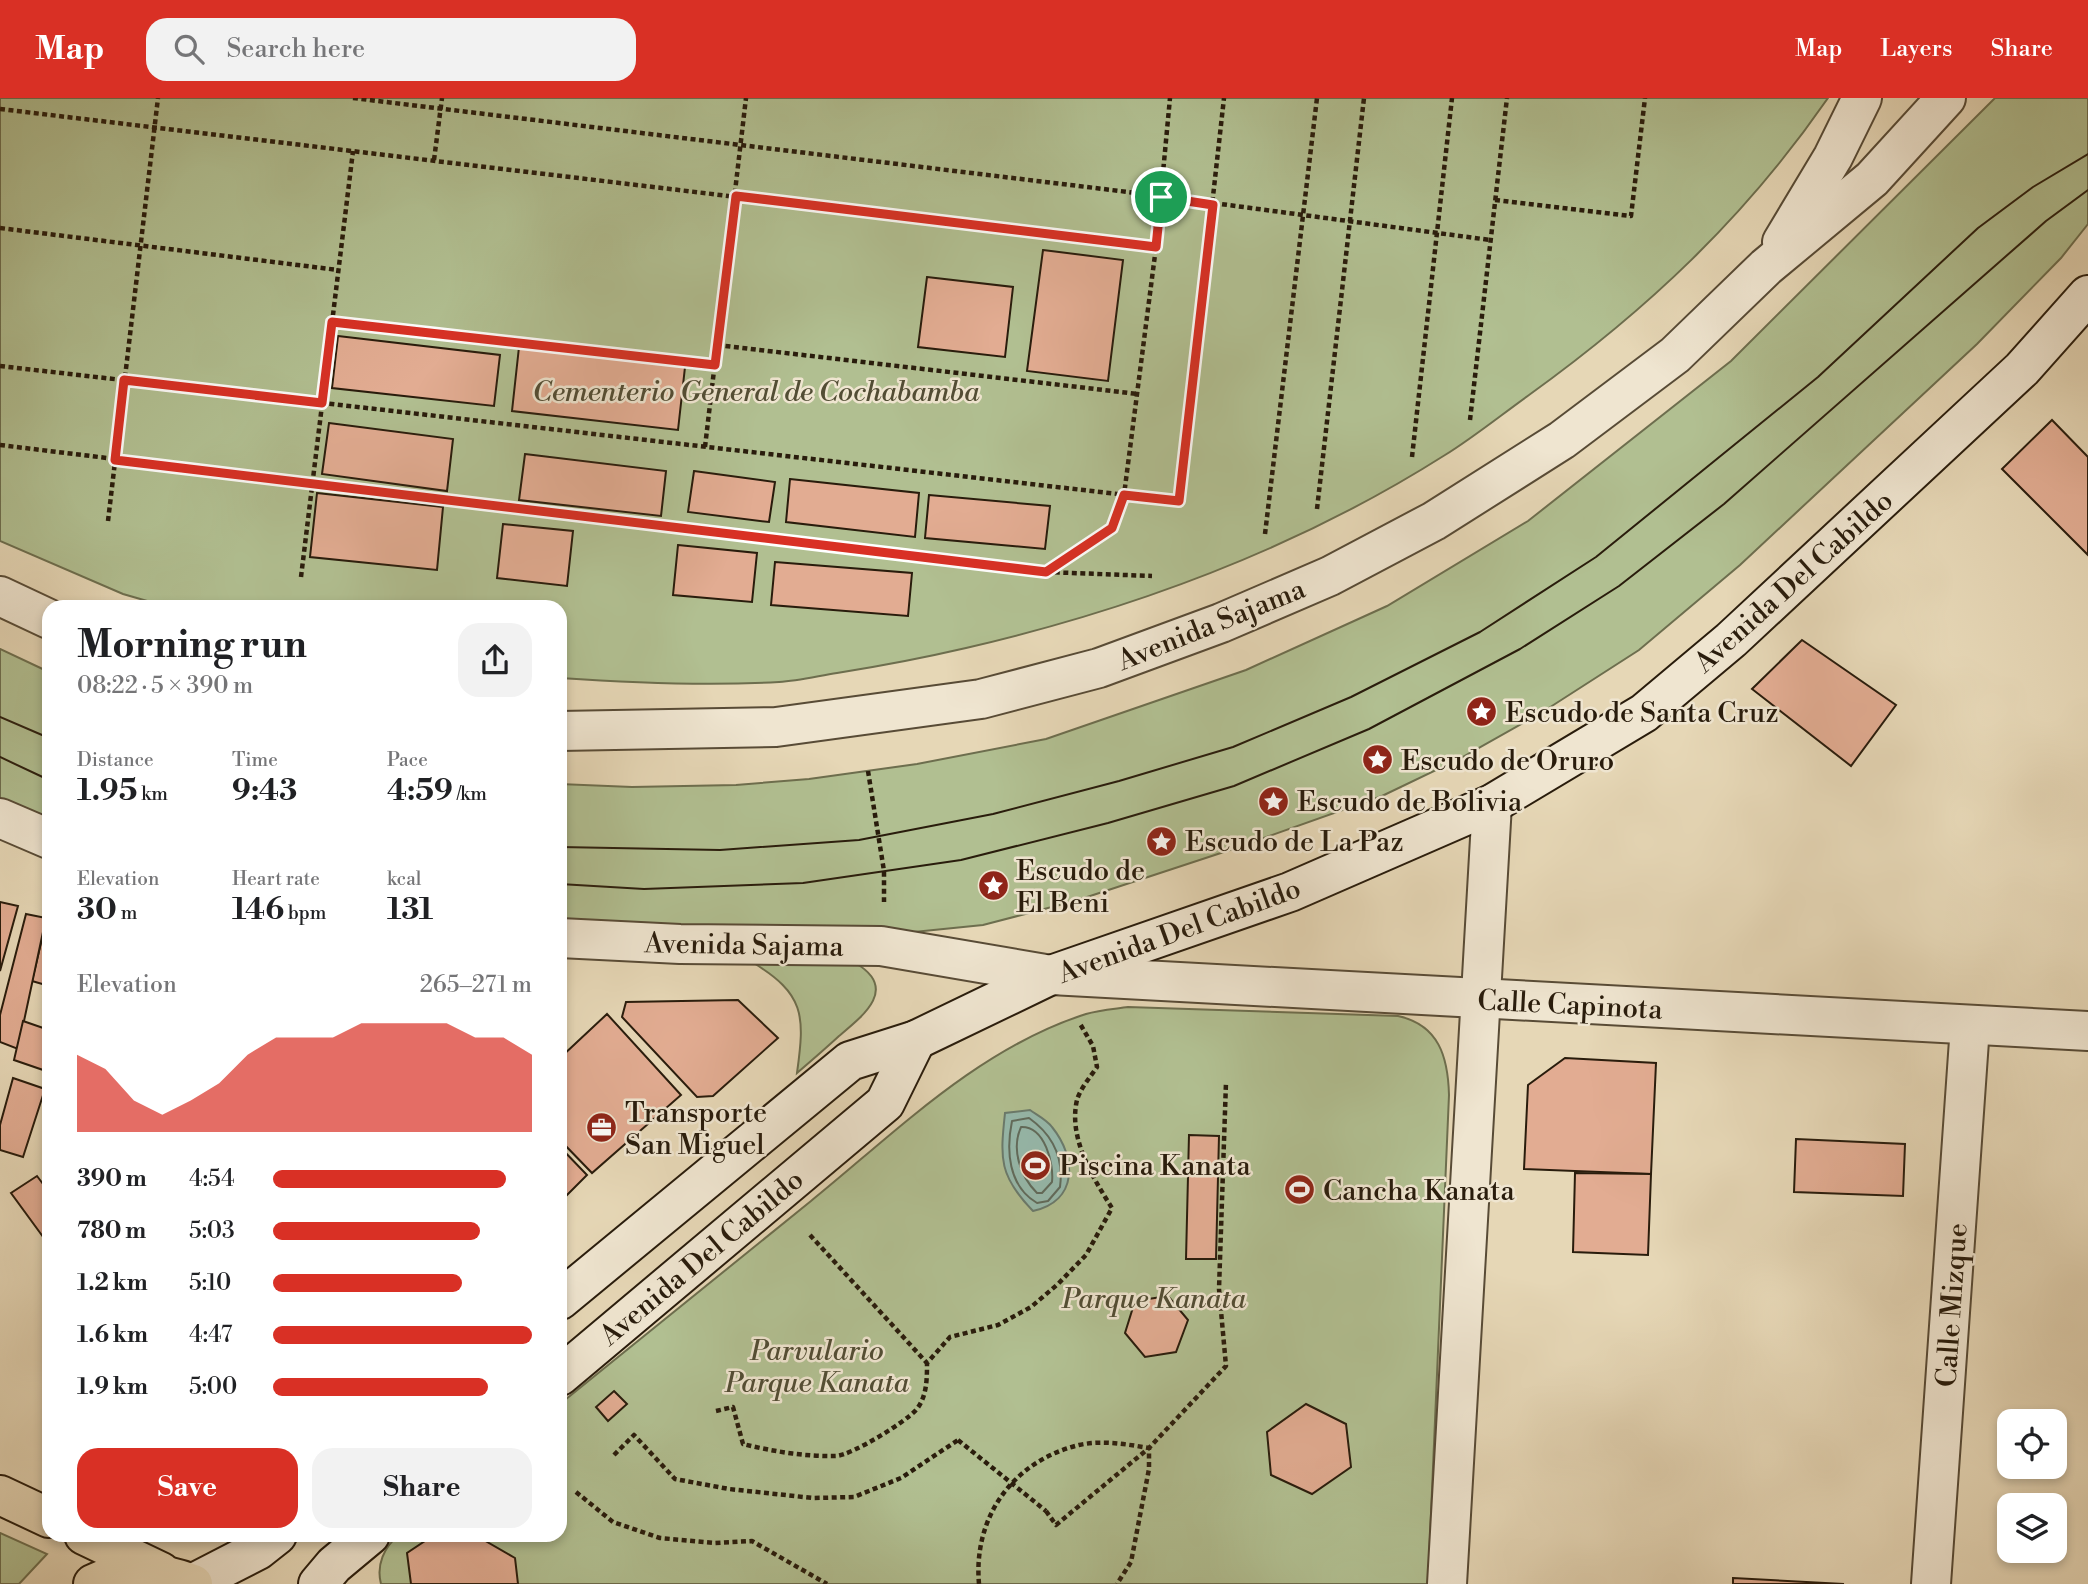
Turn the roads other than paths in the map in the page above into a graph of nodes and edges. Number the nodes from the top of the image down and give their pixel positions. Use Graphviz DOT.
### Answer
graph roads {
  1 [pos="1862,98"];
  2 [pos="1945,98"];
  3 [pos="1766,267"];
  4 [pos="2088,295"];
  5 [pos="0,596"];
  6 [pos="42,616"];
  7 [pos="567,732"];
  8 [pos="1492,804"];
  9 [pos="0,818"];
  10 [pos="42,836"];
  11 [pos="567,938"];
  12 [pos="1051,975"];
  13 [pos="1483,1000"];
  14 [pos="1970,1026"];
  15 [pos="2088,1031"];
  16 [pos="916,1040"];
  17 [pos="567,1294"];
  18 [pos="567,1370"];
  19 [pos="0,1495"];
  20 [pos="42,1515"];
  21 [pos="99,1542"];
  22 [pos="268,1542"];
  23 [pos="362,1542"];
  24 [pos="185,1581"];
  25 [pos="93,1584"];
  26 [pos="318,1584"];
  27 [pos="1447,1584"];
  28 [pos="1931,1584"];
  1 -- 3 [label="street, Avenida Sajama"];
  2 -- 3 [label="street, Avenida Sajama"];
  3 -- 7 [label="street, Avenida Sajama"];
  4 -- 8 [label="street, Avenida Del Cabildo"];
  5 -- 6 [label="street"];
  8 -- 12 [label="street, Avenida Del Cabildo"];
  8 -- 13 [label="street"];
  9 -- 10 [label="street"];
  11 -- 12 [label="street, Avenida Sajama"];
  12 -- 13 [label="street, Calle Capinota"];
  12 -- 16 [label="street, Avenida Del Cabildo"];
  13 -- 14 [label="street, Calle Capinota"];
  13 -- 27 [label="street"];
  14 -- 15 [label="street, Calle Capinota"];
  14 -- 28 [label="street, Calle Mizque"];
  16 -- 17 [label="street, Avenida Del Cabildo"];
  16 -- 18 [label="street, Avenida Del Cabildo"];
  19 -- 20 [label="main road"];
  21 -- 24 [label="main road"];
  22 -- 24 [label="street"];
  23 -- 26 [label="street"];
  24 -- 25 [label="main road"];
}
